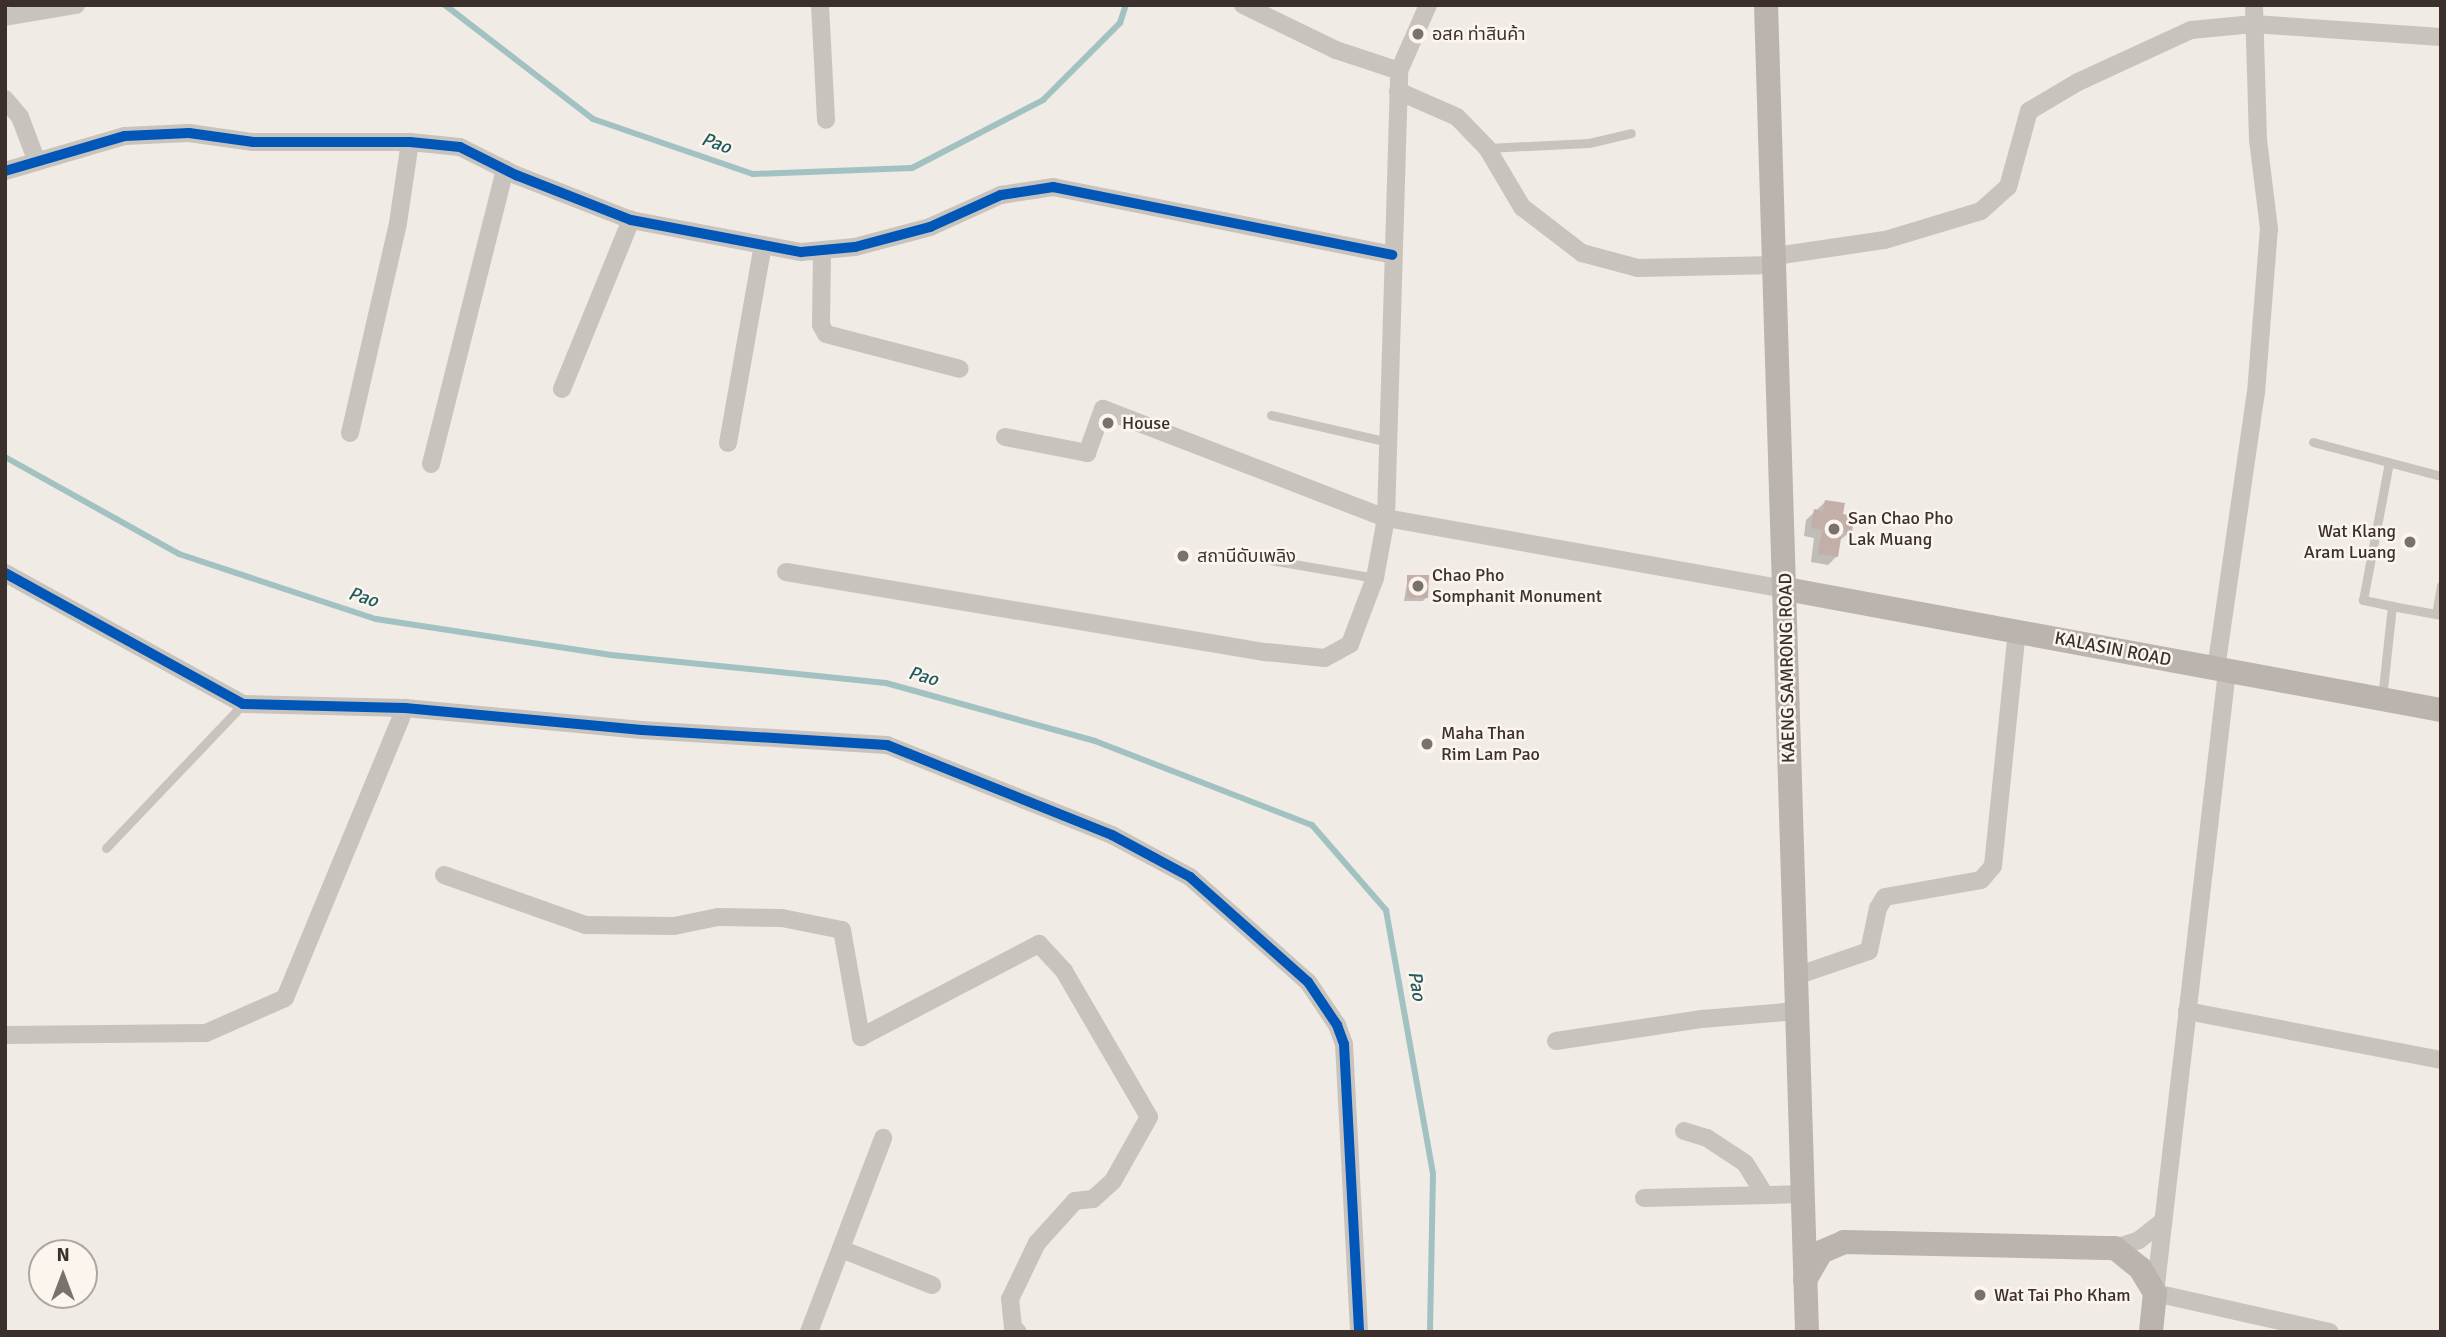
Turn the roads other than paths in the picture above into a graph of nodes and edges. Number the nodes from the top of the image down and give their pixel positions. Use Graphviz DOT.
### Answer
graph roads {
  1 [pos="76,5"];
  2 [pos="820,5"];
  3 [pos="1243,5"];
  4 [pos="1428,5"];
  5 [pos="1766,5"];
  6 [pos="2254,5"];
  7 [pos="5,18"];
  8 [pos="2254,24"];
  9 [pos="2441,37"];
  10 [pos="1399,71"];
  11 [pos="1398,91"];
  12 [pos="5,99"];
  13 [pos="826,120"];
  14 [pos="1631,133"];
  15 [pos="410,142"];
  16 [pos="1487,148"];
  17 [pos="37,162"];
  18 [pos="505,169"];
  19 [pos="5,171"];
  20 [pos="631,220"];
  21 [pos="762,245"];
  22 [pos="822,253"];
  23 [pos="1392,255"];
  24 [pos="1776,261"];
  25 [pos="960,369"];
  26 [pos="562,389"];
  27 [pos="1271,415"];
  28 [pos="350,433"];
  29 [pos="1005,437"];
  30 [pos="1389,442"];
  31 [pos="2313,442"];
  32 [pos="728,443"];
  33 [pos="2389,463"];
  34 [pos="431,464"];
  35 [pos="2441,476"];
  36 [pos="1386,518"];
  37 [pos="1264,559"];
  38 [pos="5,572"];
  39 [pos="786,572"];
  40 [pos="1375,578"];
  41 [pos="2441,585"];
  42 [pos="1786,589"];
  43 [pos="2392,606"];
  44 [pos="2438,615"];
  45 [pos="2017,630"];
  46 [pos="2221,670"];
  47 [pos="2382,700"];
  48 [pos="243,704"];
  49 [pos="405,708"];
  50 [pos="2441,710"];
  51 [pos="106,848"];
  52 [pos="444,875"];
  53 [pos="1796,976"];
  54 [pos="1797,1011"];
  55 [pos="2187,1011"];
  56 [pos="5,1035"];
  57 [pos="1556,1041"];
  58 [pos="2441,1060"];
  59 [pos="1684,1131"];
  60 [pos="883,1138"];
  61 [pos="1764,1194"];
  62 [pos="1644,1198"];
  63 [pos="1803,1199"];
  64 [pos="2163,1222"];
  65 [pos="1844,1242"];
  66 [pos="2115,1248"];
  67 [pos="841,1249"];
  68 [pos="1805,1280"];
  69 [pos="932,1285"];
  70 [pos="2155,1293"];
  71 [pos="809,1332"];
  72 [pos="1018,1332"];
  73 [pos="1359,1332"];
  74 [pos="1807,1332"];
  75 [pos="2151,1332"];
  76 [pos="2330,1332"];
  1 -- 7 [label="street"];
  2 -- 13 [label="street"];
  3 -- 10 [label="street"];
  4 -- 10 [label="street"];
  5 -- 24 [label="main road, KAENG SAMRONG ROAD"];
  6 -- 8 [label="street"];
  8 -- 9 [label="street"];
  8 -- 24 [label="street"];
  8 -- 46 [label="street"];
  10 -- 11 [label="street"];
  11 -- 16 [label="street"];
  11 -- 23 [label="street"];
  12 -- 17 [label="street"];
  14 -- 16 [label="lane"];
  15 -- 17 [label="street"];
  15 -- 18 [label="street"];
  15 -- 28 [label="street"];
  16 -- 24 [label="street"];
  17 -- 19 [label="street"];
  18 -- 20 [label="street"];
  18 -- 34 [label="street"];
  20 -- 21 [label="street"];
  20 -- 26 [label="street"];
  21 -- 22 [label="street"];
  21 -- 32 [label="street"];
  22 -- 23 [label="street"];
  22 -- 25 [label="street"];
  23 -- 30 [label="street"];
  24 -- 42 [label="main road, KAENG SAMRONG ROAD"];
  27 -- 30 [label="lane"];
  29 -- 36 [label="street"];
  30 -- 36 [label="street"];
  31 -- 33 [label="lane"];
  33 -- 35 [label="lane"];
  33 -- 43 [label="lane"];
  36 -- 40 [label="street"];
  36 -- 42 [label="street"];
  37 -- 40 [label="lane"];
  38 -- 48 [label="street"];
  39 -- 40 [label="street"];
  41 -- 44 [label="lane"];
  42 -- 45 [label="main road, KALASIN ROAD"];
  42 -- 53 [label="main road, KAENG SAMRONG ROAD"];
  43 -- 44 [label="lane"];
  43 -- 47 [label="lane"];
  45 -- 46 [label="main road, KALASIN ROAD"];
  45 -- 53 [label="street"];
  46 -- 47 [label="main road, KALASIN ROAD"];
  46 -- 55 [label="street"];
  47 -- 50 [label="main road, KALASIN ROAD"];
  48 -- 49 [label="street"];
  48 -- 51 [label="lane"];
  49 -- 56 [label="street"];
  49 -- 73 [label="street"];
  52 -- 72 [label="street"];
  53 -- 54 [label="main road, KAENG SAMRONG ROAD"];
  54 -- 57 [label="street"];
  54 -- 63 [label="main road, KAENG SAMRONG ROAD"];
  55 -- 58 [label="street"];
  55 -- 64 [label="street"];
  59 -- 61 [label="street"];
  60 -- 67 [label="street"];
  61 -- 62 [label="street"];
  61 -- 63 [label="street"];
  63 -- 65 [label="main road"];
  63 -- 68 [label="main road, KAENG SAMRONG ROAD"];
  64 -- 66 [label="street"];
  64 -- 70 [label="street"];
  65 -- 66 [label="main road"];
  65 -- 68 [label="main road"];
  66 -- 70 [label="main road"];
  67 -- 69 [label="street"];
  67 -- 71 [label="street"];
  68 -- 74 [label="main road, KAENG SAMRONG ROAD"];
  70 -- 75 [label="main road"];
  70 -- 76 [label="street"];
}
